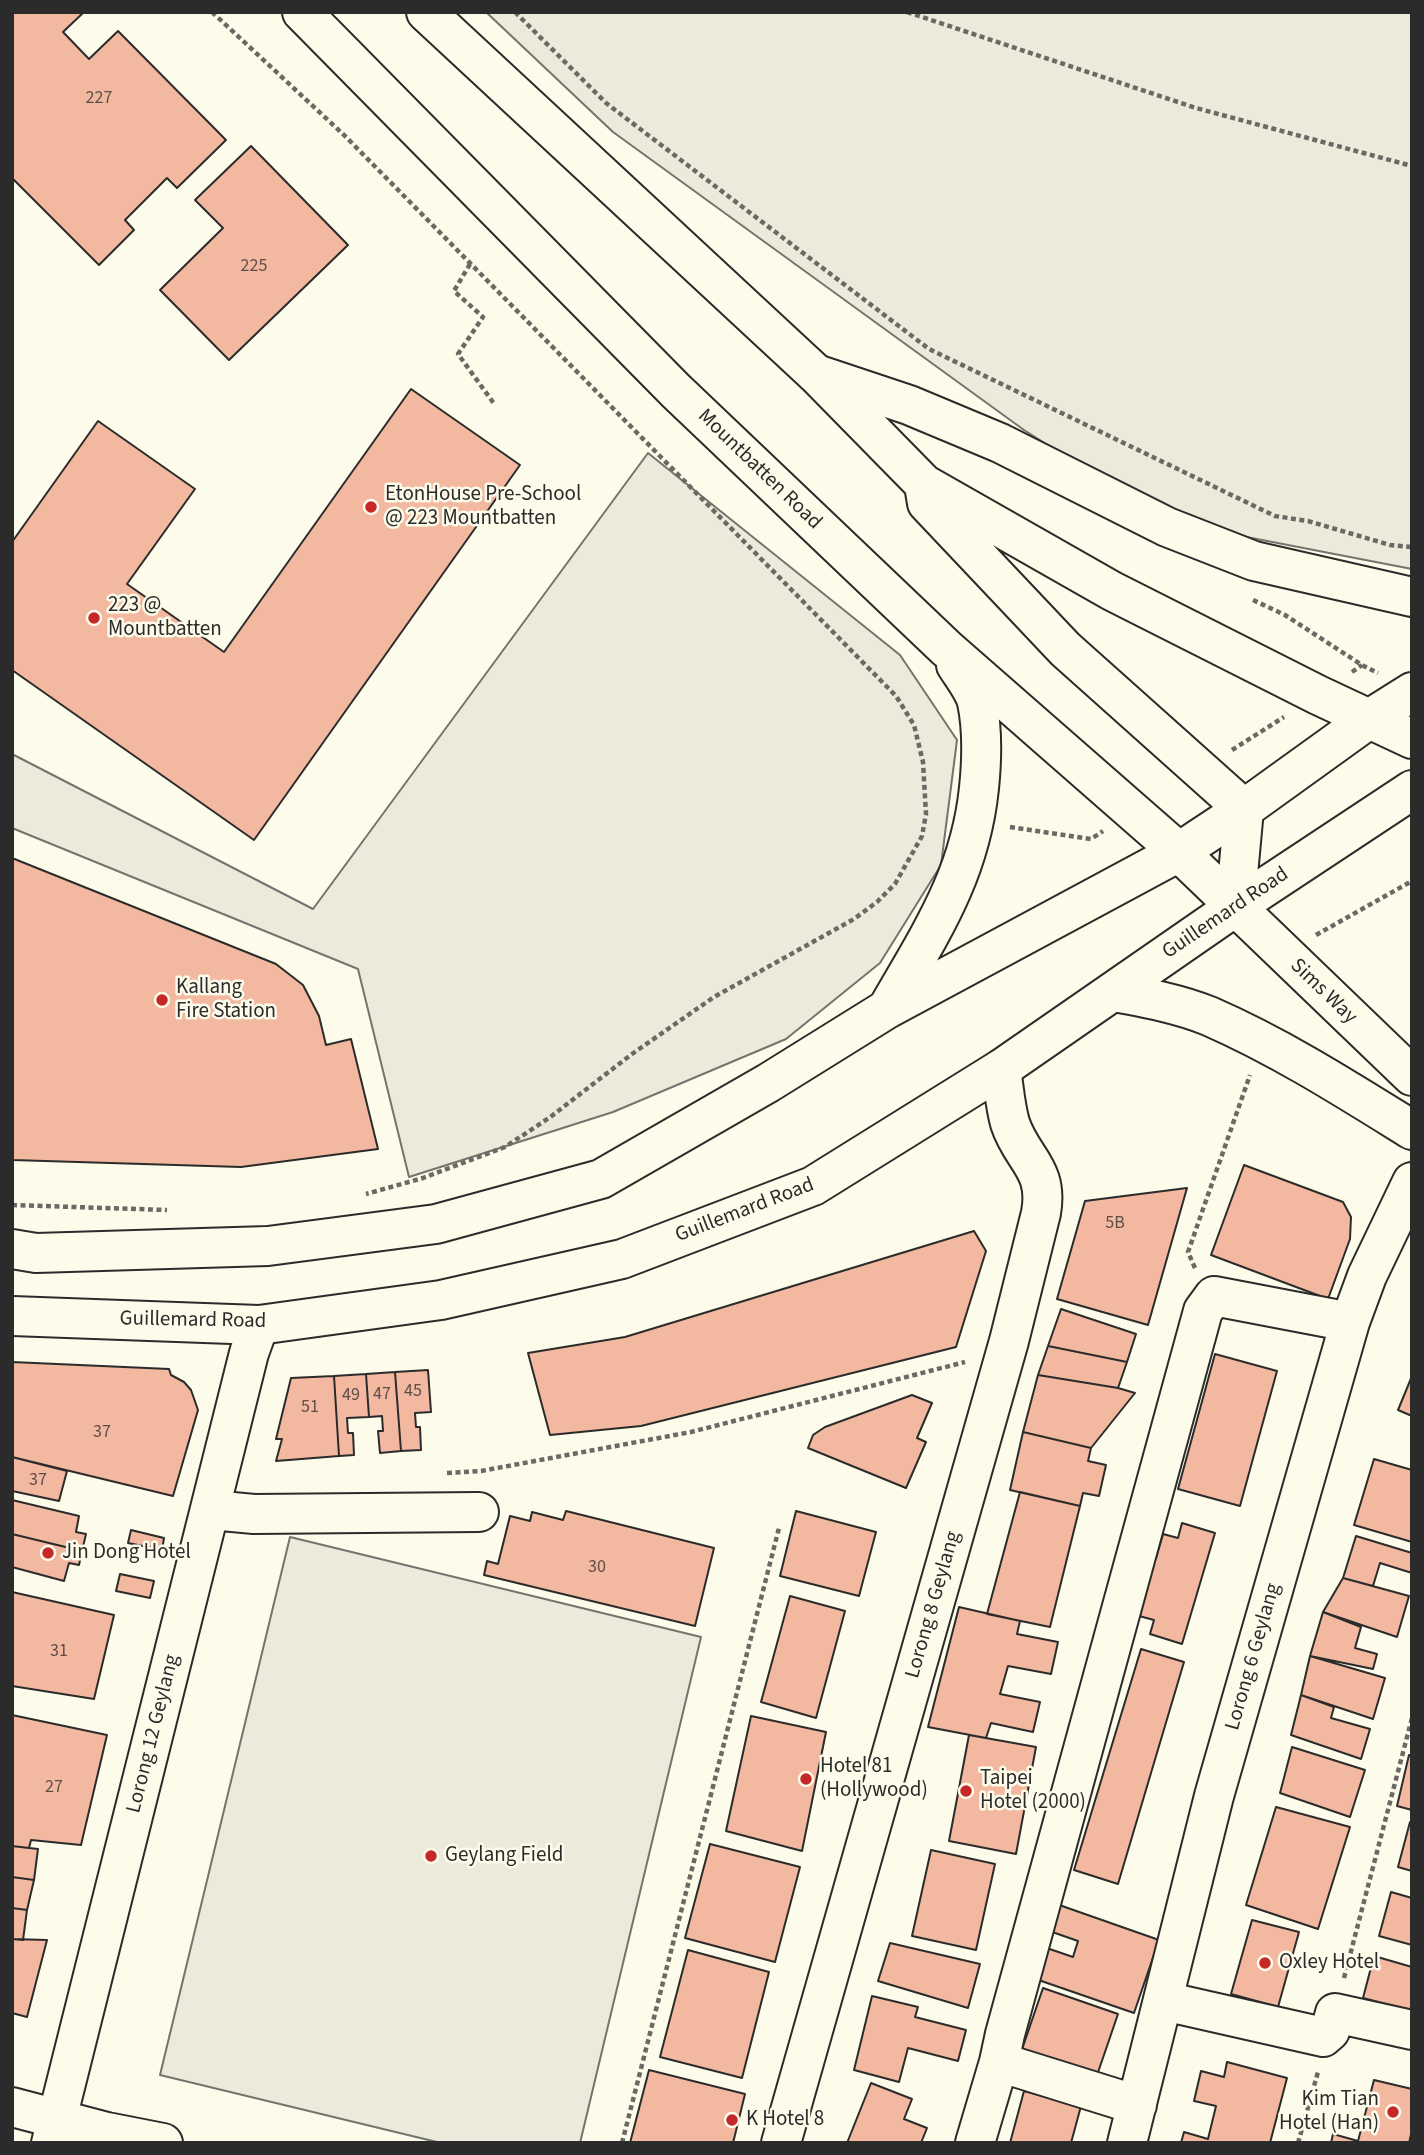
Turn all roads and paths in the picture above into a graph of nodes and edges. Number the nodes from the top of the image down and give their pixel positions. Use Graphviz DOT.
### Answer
graph roads {
  1 [pos="212,12"];
  2 [pos="302,12"];
  3 [pos="426,12"];
  4 [pos="515,12"];
  5 [pos="907,12"];
  6 [pos="1412,166"];
  7 [pos="470,264"];
  8 [pos="816,374"];
  9 [pos="495,405"];
  10 [pos="924,484"];
  11 [pos="1412,547"];
  12 [pos="1412,597"];
  13 [pos="1251,598"];
  14 [pos="946,648"];
  15 [pos="1362,666"];
  16 [pos="1412,692"];
  17 [pos="1369,719"];
  18 [pos="1412,739"];
  19 [pos="1412,790"];
  20 [pos="1244,809"];
  21 [pos="1179,852"];
  22 [pos="1412,881"];
  23 [pos="1235,908"];
  24 [pos="1316,935"];
  25 [pos="1115,992"];
  26 [pos="887,1009"];
  27 [pos="1082,1014"];
  28 [pos="1255,1054"];
  29 [pos="1001,1069"];
  30 [pos="1412,1076"];
  31 [pos="1412,1130"];
  32 [pos="1412,1182"];
  33 [pos="357,1197"];
  34 [pos="12,1205"];
  35 [pos="178,1210"];
  36 [pos="12,1249"];
  37 [pos="1208,1301"];
  38 [pos="12,1316"];
  39 [pos="1350,1322"];
  40 [pos="259,1325"];
  41 [pos="969,1361"];
  42 [pos="442,1474"];
  43 [pos="211,1510"];
  44 [pos="479,1512"];
  45 [pos="779,1528"];
  46 [pos="1412,1718"];
  47 [pos="1164,2001"];
  48 [pos="1333,2022"];
  49 [pos="1412,2030"];
  50 [pos="999,2062"];
  51 [pos="1137,2105"];
  52 [pos="12,2106"];
  53 [pos="53,2130"];
  54 [pos="163,2143"];
  55 [pos="622,2143"];
  56 [pos="781,2143"];
  57 [pos="975,2143"];
  58 [pos="1127,2143"];
  59 [pos="1298,2143"];
  1 -- 7 [label="path"];
  2 -- 14 [label="main road, Mountbatten Road"];
  3 -- 8 [label="main road"];
  4 -- 11 [label="path"];
  5 -- 6 [label="path"];
  7 -- 9 [label="path"];
  7 -- 33 [label="path"];
  8 -- 10 [label="main road"];
  8 -- 12 [label="main road"];
  10 -- 17 [label="main road"];
  10 -- 20 [label="main road"];
  13 -- 15 [label="path"];
  14 -- 21 [label="main road, Mountbatten Road"];
  14 -- 26 [label="main road"];
  16 -- 17 [label="main road"];
  17 -- 18 [label="main road"];
  17 -- 20 [label="main road"];
  19 -- 23 [label="main road, Guillemard Road"];
  20 -- 21 [label="main road"];
  20 -- 23 [label="main road"];
  21 -- 23 [label="main road, Mountbatten Road"];
  21 -- 26 [label="main road"];
  22 -- 24 [label="path"];
  23 -- 25 [label="main road, Guillemard Road"];
  23 -- 30 [label="main road, Sims Way"];
  25 -- 27 [label="main road, Guillemard Road"];
  25 -- 28 [label="main road"];
  26 -- 36 [label="main road"];
  27 -- 28 [label="main road"];
  27 -- 29 [label="main road, Guillemard Road"];
  28 -- 31 [label="main road"];
  28 -- 37 [label="path"];
  29 -- 40 [label="main road, Guillemard Road"];
  29 -- 56 [label="main road, Lorong 8 Geylang"];
  32 -- 39 [label="main road, Lorong 6 Geylang"];
  34 -- 35 [label="path"];
  37 -- 39 [label="main road"];
  37 -- 50 [label="main road"];
  38 -- 40 [label="main road, Guillemard Road"];
  39 -- 47 [label="main road, Lorong 6 Geylang"];
  40 -- 43 [label="main road, Lorong 12 Geylang"];
  41 -- 42 [label="path"];
  43 -- 44 [label="main road"];
  43 -- 53 [label="main road, Lorong 12 Geylang"];
  45 -- 55 [label="path"];
  46 -- 48 [label="path"];
  47 -- 48 [label="main road"];
  47 -- 51 [label="main road, Lorong 6 Geylang"];
  48 -- 49 [label="main road"];
  48 -- 59 [label="path"];
  50 -- 51 [label="main road"];
  50 -- 57 [label="main road"];
  51 -- 58 [label="main road, Lorong 6 Geylang"];
  52 -- 53 [label="main road"];
  53 -- 54 [label="main road"];
}
